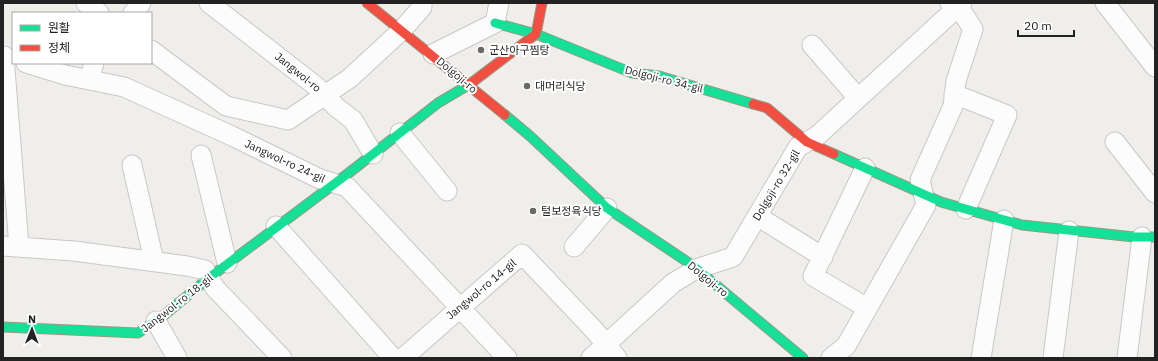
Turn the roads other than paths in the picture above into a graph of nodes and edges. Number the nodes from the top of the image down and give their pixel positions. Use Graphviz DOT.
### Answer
graph roads {
  1 [pos="86,3"];
  2 [pos="141,3"];
  3 [pos="209,3"];
  4 [pos="367,3"];
  5 [pos="422,3"];
  6 [pos="499,3"];
  7 [pos="542,3"];
  8 [pos="1105,3"];
  9 [pos="957,4"];
  10 [pos="98,12"];
  11 [pos="134,12"];
  12 [pos="495,23"];
  13 [pos="402,30"];
  14 [pos="536,34"];
  15 [pos="812,45"];
  16 [pos="152,51"];
  17 [pos="432,54"];
  18 [pos="7,57"];
  19 [pos="1153,61"];
  20 [pos="29,64"];
  21 [pos="91,71"];
  22 [pos="470,85"];
  23 [pos="954,94"];
  24 [pos="325,95"];
  25 [pos="858,98"];
  26 [pos="226,106"];
  27 [pos="6,123"];
  28 [pos="213,127"];
  29 [pos="400,133"];
  30 [pos="807,142"];
  31 [pos="1114,142"];
  32 [pos="201,154"];
  33 [pos="373,154"];
  34 [pos="132,165"];
  35 [pos="865,168"];
  36 [pos="333,183"];
  37 [pos="447,190"];
  38 [pos="923,193"];
  39 [pos="1155,193"];
  40 [pos="607,208"];
  41 [pos="9,209"];
  42 [pos="966,209"];
  43 [pos="757,216"];
  44 [pos="1004,220"];
  45 [pos="276,226"];
  46 [pos="1069,231"];
  47 [pos="1149,237"];
  48 [pos="11,246"];
  49 [pos="574,247"];
  50 [pos="823,257"];
  51 [pos="154,261"];
  52 [pos="227,263"];
  53 [pos="696,268"];
  54 [pos="210,277"];
  55 [pos="459,308"];
  56 [pos="867,308"];
  57 [pos="156,321"];
  58 [pos="3,327"];
  59 [pos="611,352"];
  60 [pos="177,358"];
  61 [pos="282,358"];
  62 [pos="393,358"];
  63 [pos="403,358"];
  64 [pos="507,358"];
  65 [pos="591,358"];
  66 [pos="803,358"];
  67 [pos="830,358"];
  68 [pos="981,358"];
  69 [pos="1053,358"];
  70 [pos="1127,358"];
  1 -- 10 [label="street"];
  2 -- 11 [label="street"];
  3 -- 24 [label="street, Jangwol-ro"];
  4 -- 13 [label="street, Dolgoji-ro"];
  5 -- 13 [label="street"];
  6 -- 12 [label="street"];
  7 -- 14 [label="street"];
  8 -- 19 [label="street"];
  9 -- 23 [label="street, Dolgoji-ro 32-gil"];
  9 -- 25 [label="street, Dolgoji-ro 32-gil"];
  12 -- 14 [label="street, Dolgoji-ro 34-gil"];
  12 -- 17 [label="street, Dolgoji-ro"];
  13 -- 17 [label="street, Dolgoji-ro"];
  13 -- 24 [label="street"];
  14 -- 22 [label="street"];
  14 -- 30 [label="street, Dolgoji-ro 34-gil"];
  15 -- 25 [label="street"];
  16 -- 26 [label="street"];
  17 -- 22 [label="street, Dolgoji-ro"];
  18 -- 27 [label="street"];
  20 -- 21 [label="street, Jangwol-ro 24-gil"];
  21 -- 28 [label="street, Jangwol-ro 24-gil"];
  22 -- 29 [label="street, Jangwol-ro 18-gil"];
  22 -- 40 [label="street, Dolgoji-ro"];
  23 -- 38 [label="street, Dolgoji-ro 32-gil"];
  23 -- 42 [label="street"];
  24 -- 26 [label="street"];
  24 -- 33 [label="street, Jangwol-ro"];
  25 -- 30 [label="street, Dolgoji-ro 32-gil"];
  26 -- 28 [label="street"];
  27 -- 41 [label="street"];
  28 -- 36 [label="street, Jangwol-ro 24-gil"];
  29 -- 33 [label="street, Jangwol-ro 18-gil"];
  29 -- 37 [label="street"];
  30 -- 35 [label="street, Dolgoji-ro 34-gil"];
  30 -- 43 [label="street, Dolgoji-ro 32-gil"];
  31 -- 39 [label="street"];
  32 -- 52 [label="street"];
  33 -- 36 [label="street, Jangwol-ro 18-gil"];
  34 -- 51 [label="street"];
  35 -- 38 [label="street, Dolgoji-ro 34-gil"];
  35 -- 50 [label="street"];
  36 -- 45 [label="street, Jangwol-ro 18-gil"];
  36 -- 55 [label="street, Jangwol-ro 24-gil"];
  38 -- 42 [label="street, Dolgoji-ro 34-gil"];
  38 -- 56 [label="street"];
  40 -- 49 [label="street"];
  40 -- 53 [label="street, Dolgoji-ro"];
  41 -- 48 [label="street"];
  42 -- 44 [label="street, Dolgoji-ro 34-gil"];
  43 -- 50 [label="street"];
  43 -- 53 [label="street, Dolgoji-ro 32-gil"];
  44 -- 46 [label="street, Dolgoji-ro 34-gil"];
  44 -- 68 [label="street"];
  45 -- 52 [label="street, Jangwol-ro 18-gil"];
  45 -- 62 [label="street"];
  46 -- 47 [label="street, Dolgoji-ro 34-gil"];
  46 -- 69 [label="street"];
  47 -- 70 [label="street"];
  48 -- 51 [label="street"];
  50 -- 56 [label="street"];
  51 -- 54 [label="street"];
  52 -- 54 [label="street, Jangwol-ro 18-gil"];
  53 -- 59 [label="street, Dolgoji-ro 32-gil"];
  53 -- 66 [label="street, Dolgoji-ro"];
  54 -- 57 [label="street, Jangwol-ro 18-gil"];
  54 -- 61 [label="street"];
  55 -- 59 [label="street, Jangwol-ro 14-gil"];
  55 -- 63 [label="street, Jangwol-ro 14-gil"];
  55 -- 64 [label="street, Jangwol-ro 24-gil"];
  56 -- 67 [label="street"];
  57 -- 58 [label="street, Jangwol-ro 18-gil"];
  57 -- 60 [label="street"];
  59 -- 65 [label="street, Dolgoji-ro 32-gil"];
}
